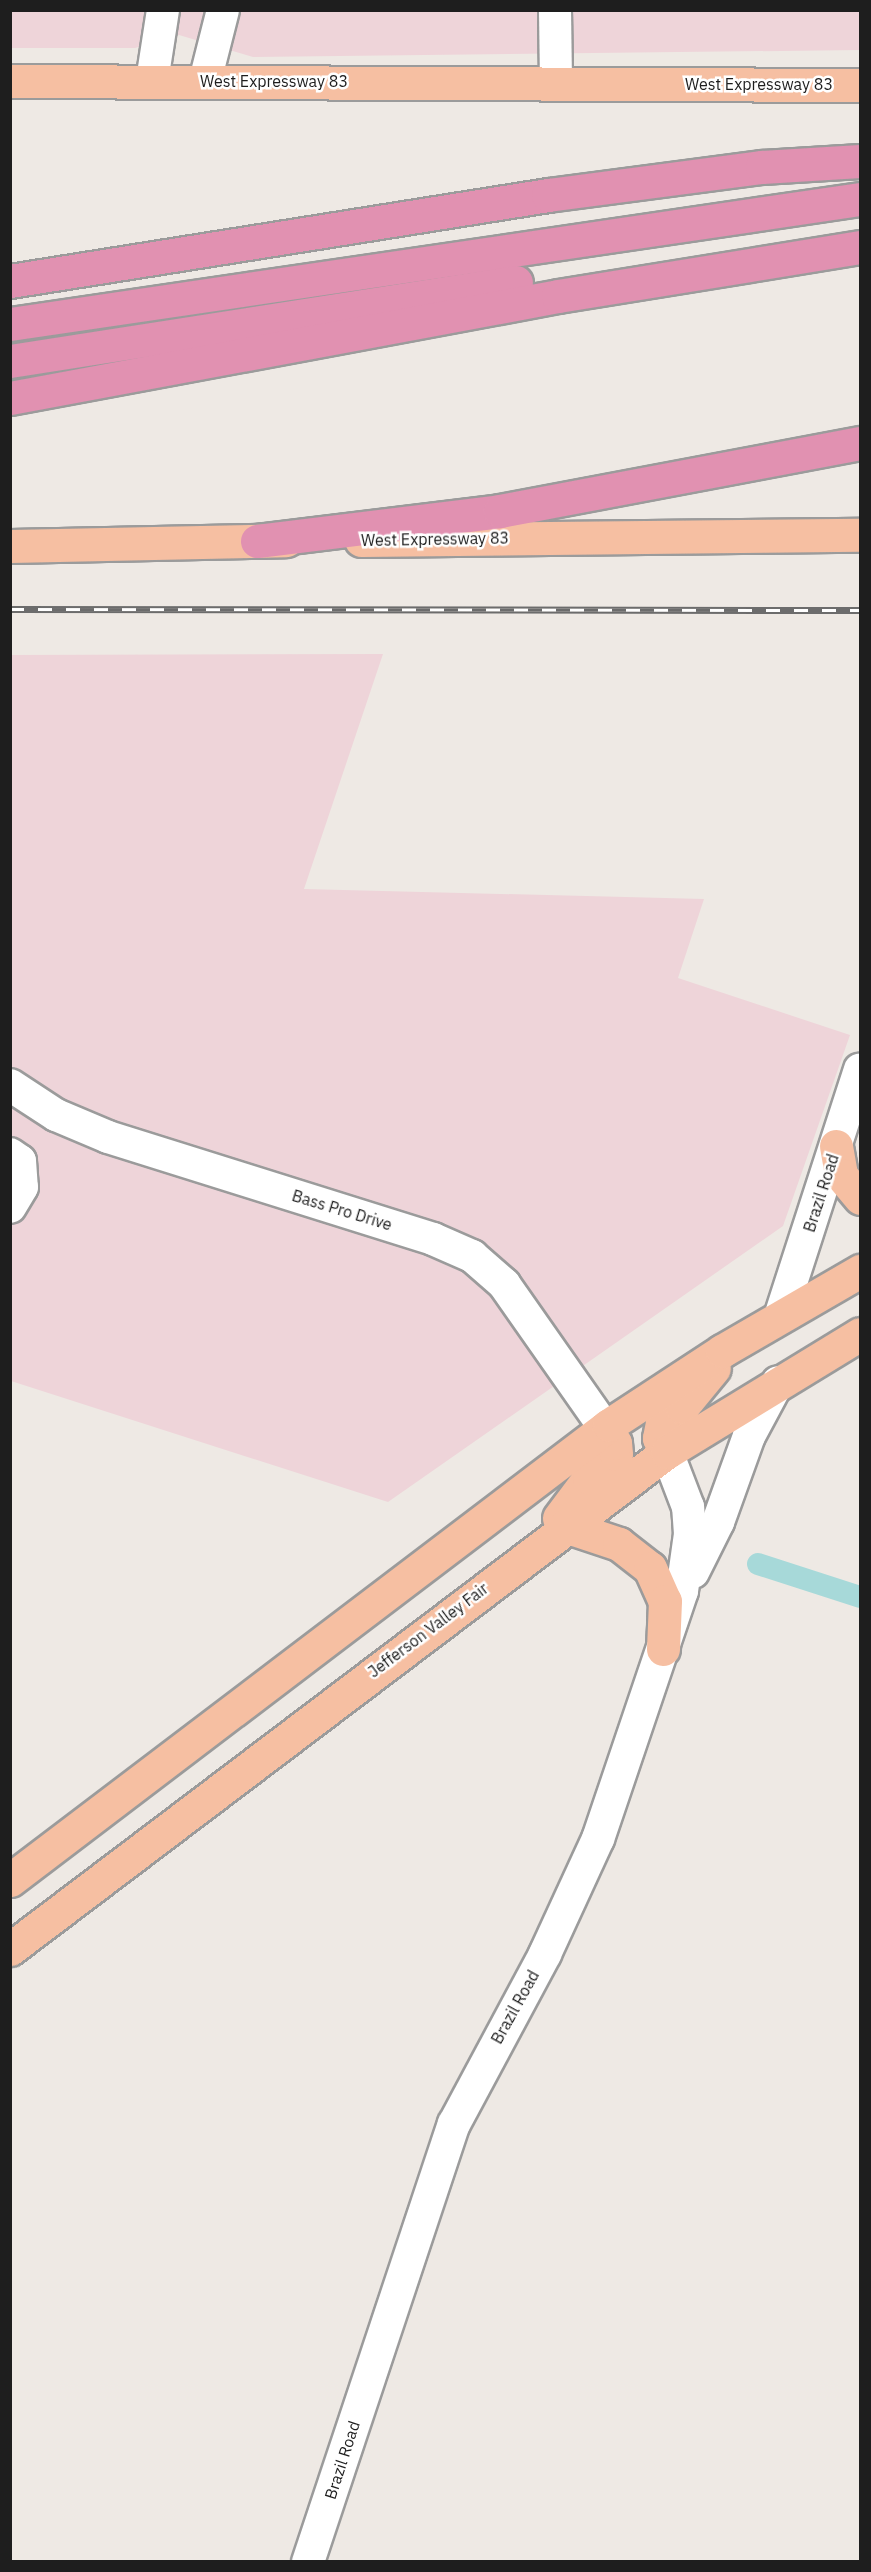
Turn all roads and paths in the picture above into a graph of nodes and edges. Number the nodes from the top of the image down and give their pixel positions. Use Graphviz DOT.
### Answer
graph roads {
  1 [pos="163,10"];
  2 [pos="223,10"];
  3 [pos="555,10"];
  4 [pos="10,81"];
  5 [pos="152,81"];
  6 [pos="205,81"];
  7 [pos="556,83"];
  8 [pos="861,85"];
  9 [pos="861,161"];
  10 [pos="861,199"];
  11 [pos="861,246"];
  12 [pos="10,280"];
  13 [pos="10,324"];
  14 [pos="10,361"];
  15 [pos="10,398"];
  16 [pos="861,443"];
  17 [pos="861,535"];
  18 [pos="257,540"];
  19 [pos="10,546"];
  20 [pos="861,1070"];
  21 [pos="10,1085"];
  22 [pos="836,1146"];
  23 [pos="10,1154"];
  24 [pos="861,1198"];
  25 [pos="10,1207"];
  26 [pos="861,1271"];
  27 [pos="780,1317"];
  28 [pos="861,1334"];
  29 [pos="740,1340"];
  30 [pos="778,1382"];
  31 [pos="605,1428"];
  32 [pos="667,1452"];
  33 [pos="565,1526"];
  34 [pos="533,1550"];
  35 [pos="682,1591"];
  36 [pos="663,1649"];
  37 [pos="10,1880"];
  38 [pos="10,1949"];
  39 [pos="308,2562"];
  1 -- 5 [label="street"];
  2 -- 6 [label="street"];
  3 -- 7 [label="street"];
  4 -- 5 [label="main road, West Expressway 83"];
  5 -- 6 [label="main road, West Expressway 83"];
  6 -- 7 [label="main road, West Expressway 83"];
  7 -- 8 [label="main road, West Expressway 83"];
  9 -- 12 [label="highway"];
  10 -- 13 [label="highway"];
  11 -- 14 [label="highway"];
  11 -- 15 [label="highway"];
  16 -- 18 [label="highway"];
  17 -- 18 [label="main road, West Expressway 83"];
  18 -- 19 [label="main road, West Expressway 83"];
  20 -- 22 [label="street, Brazil Road"];
  21 -- 31 [label="street, Bass Pro Drive"];
  22 -- 24 [label="main road"];
  22 -- 27 [label="street, Brazil Road"];
  23 -- 25 [label="street"];
  26 -- 27 [label="main road"];
  27 -- 29 [label="main road"];
  28 -- 30 [label="main road, Jefferson Valley Fair"];
  29 -- 31 [label="main road"];
  29 -- 32 [label="main road"];
  30 -- 32 [label="main road, Jefferson Valley Fair"];
  30 -- 35 [label="street"];
  31 -- 34 [label="main road"];
  31 -- 37 [label="main road"];
  32 -- 33 [label="main road, Jefferson Valley Fair"];
  32 -- 35 [label="street, Brazil Road"];
  33 -- 34 [label="main road, Jefferson Valley Fair"];
  33 -- 36 [label="main road"];
  34 -- 38 [label="main road, Jefferson Valley Fair"];
  35 -- 36 [label="street, Brazil Road"];
  36 -- 39 [label="street, Brazil Road"];
}
